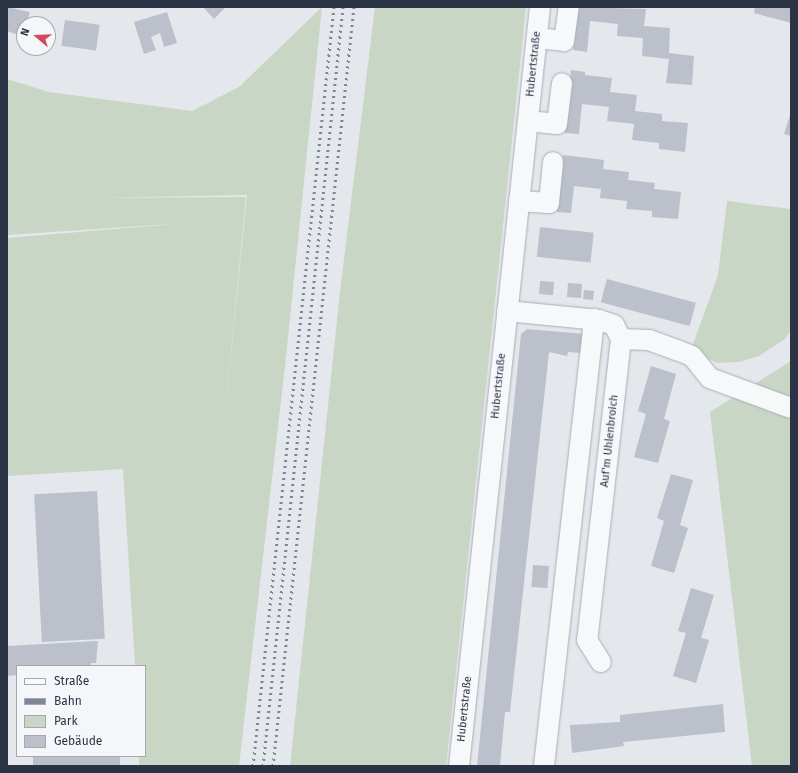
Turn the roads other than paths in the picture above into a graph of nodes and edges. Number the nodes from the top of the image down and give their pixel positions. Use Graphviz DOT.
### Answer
graph roads {
  1 [pos="540,7"];
  2 [pos="568,7"];
  3 [pos="537,38"];
  4 [pos="562,83"];
  5 [pos="528,121"];
  6 [pos="554,162"];
  7 [pos="519,200"];
  8 [pos="507,311"];
  9 [pos="594,319"];
  10 [pos="621,339"];
  11 [pos="791,408"];
  12 [pos="601,662"];
  13 [pos="460,766"];
  14 [pos="544,766"];
  1 -- 3 [label="street, Hubertstraße"];
  2 -- 3 [label="street"];
  3 -- 5 [label="street, Hubertstraße"];
  4 -- 5 [label="street"];
  5 -- 7 [label="street, Hubertstraße"];
  6 -- 7 [label="street"];
  7 -- 8 [label="street, Hubertstraße"];
  8 -- 9 [label="street"];
  8 -- 13 [label="street, Hubertstraße"];
  9 -- 10 [label="street"];
  9 -- 14 [label="street"];
  10 -- 11 [label="street"];
  10 -- 12 [label="street, Auf'm Uhlenbroich"];
}
